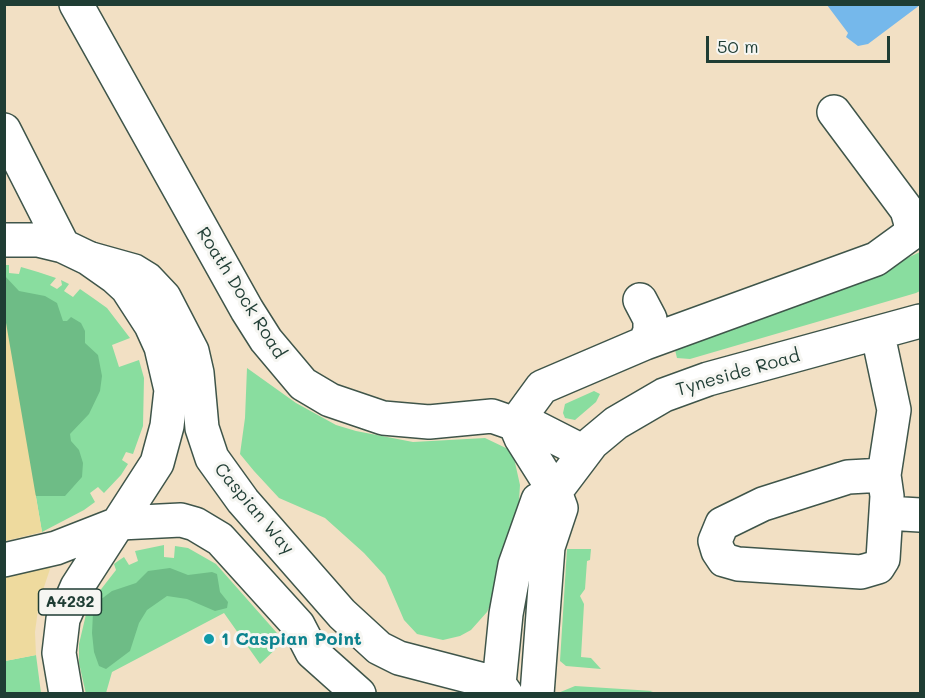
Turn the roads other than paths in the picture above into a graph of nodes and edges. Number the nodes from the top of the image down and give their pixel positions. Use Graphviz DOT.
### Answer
graph roads {
  1 [pos="76,4"];
  2 [pos="834,112"];
  3 [pos="4,130"];
  4 [pos="4,240"];
  5 [pos="76,252"];
  6 [pos="640,300"];
  7 [pos="921,321"];
  8 [pos="878,335"];
  9 [pos="645,343"];
  10 [pos="515,424"];
  11 [pos="584,452"];
  12 [pos="884,475"];
  13 [pos="555,492"];
  14 [pos="886,513"];
  15 [pos="921,515"];
  16 [pos="120,523"];
  17 [pos="4,560"];
  18 [pos="501,690"];
  19 [pos="66,693"];
  20 [pos="359,693"];
  21 [pos="537,693"];
  1 -- 10 [label="street, Roath Dock Road"];
  2 -- 9 [label="street"];
  3 -- 5 [label="street"];
  4 -- 5 [label="street, Caspian Way"];
  5 -- 16 [label="street"];
  5 -- 18 [label="street, Caspian Way"];
  6 -- 9 [label="street"];
  7 -- 8 [label="street, Tyneside Road"];
  8 -- 11 [label="street, Tyneside Road"];
  8 -- 12 [label="street"];
  9 -- 10 [label="street"];
  10 -- 11 [label="street, Roath Dock Road"];
  10 -- 13 [label="street"];
  11 -- 13 [label="street, Tyneside Road"];
  12 -- 14 [label="street"];
  12 -- 14 [label="street"];
  13 -- 18 [label="street, Tyneside Road"];
  13 -- 21 [label="street"];
  14 -- 15 [label="street"];
  16 -- 17 [label="street"];
  16 -- 19 [label="street, A4232"];
  16 -- 20 [label="street"];
}
